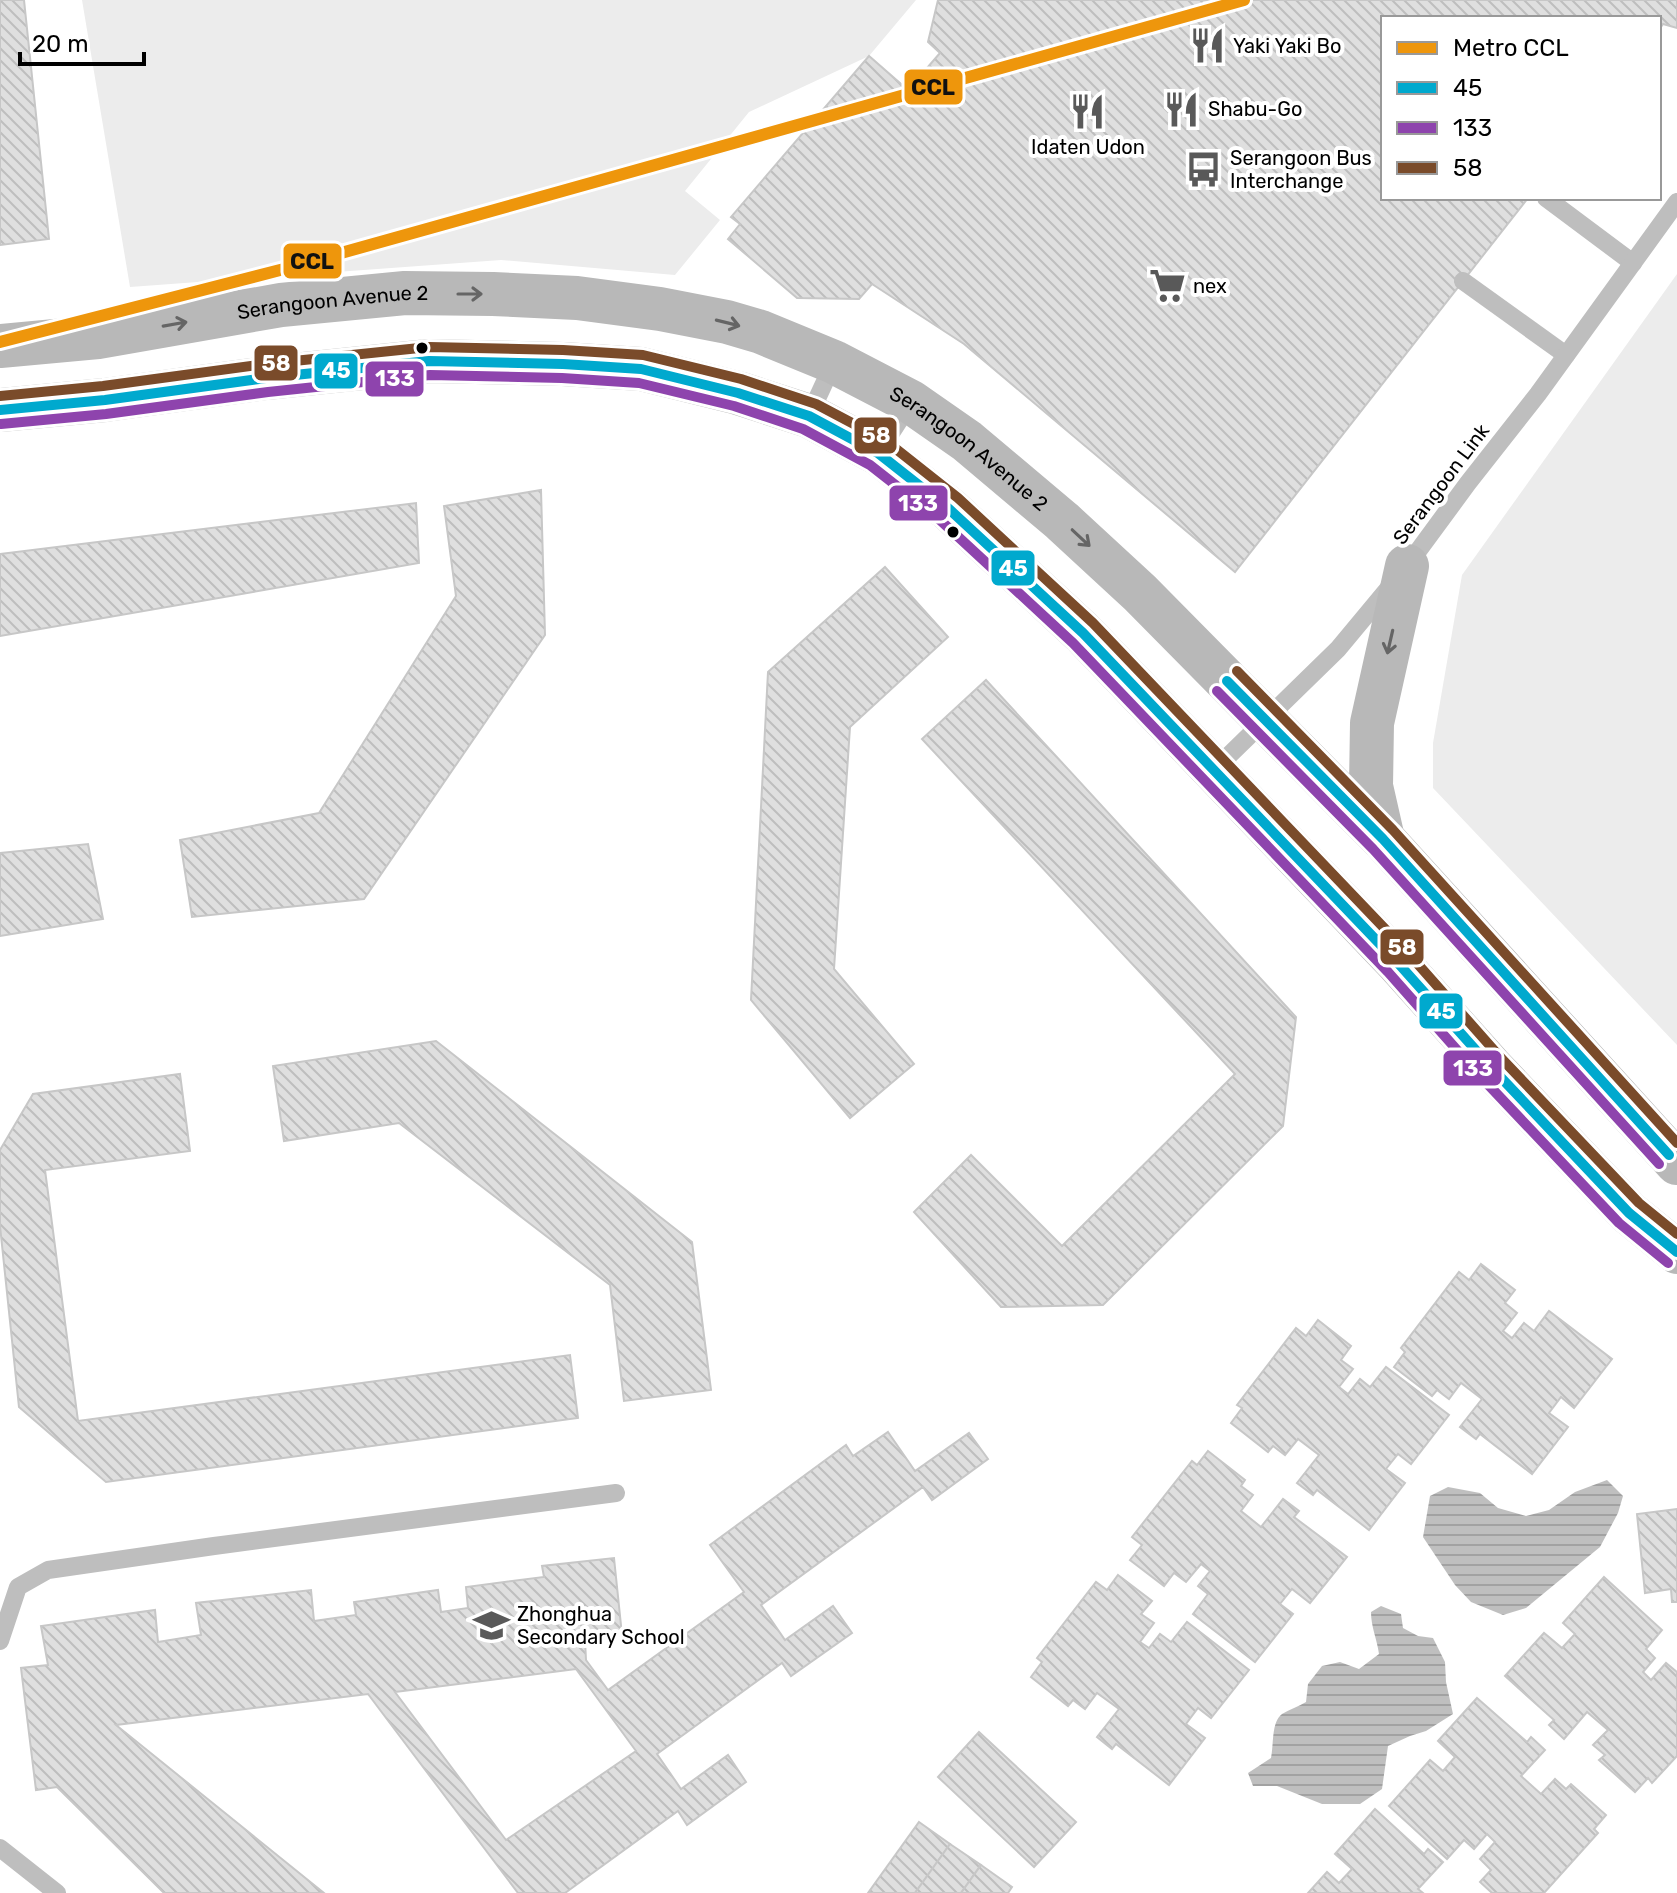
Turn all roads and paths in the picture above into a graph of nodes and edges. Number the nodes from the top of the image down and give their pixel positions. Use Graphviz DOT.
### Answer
graph roads {
  1 [pos="1549,200"];
  2 [pos="1677,202"];
  3 [pos="1633,263"];
  4 [pos="1463,281"];
  5 [pos="98,337"];
  6 [pos="0,346"];
  7 [pos="1566,355"];
  8 [pos="834,362"];
  9 [pos="105,400"];
  10 [pos="911,402"];
  11 [pos="0,410"];
  12 [pos="809,416"];
  13 [pos="878,453"];
  14 [pos="1407,566"];
  15 [pos="1266,721"];
  16 [pos="1214,770"];
  17 [pos="1383,839"];
  18 [pos="1677,1163"];
  19 [pos="1677,1252"];
  20 [pos="616,1493"];
  21 [pos="0,1641"];
  22 [pos="0,1848"];
  23 [pos="57,1893"];
  1 -- 3 [label="lane"];
  2 -- 3 [label="lane, Serangoon Link"];
  3 -- 7 [label="lane, Serangoon Link"];
  4 -- 7 [label="lane"];
  5 -- 6 [label="main road, Serangoon Avenue 2"];
  5 -- 8 [label="main road, Serangoon Avenue 2, one-way"];
  5 -- 9 [label="main road"];
  7 -- 14 [label="lane, Serangoon Link"];
  8 -- 10 [label="main road, Serangoon Avenue 2"];
  8 -- 12 [label="lane"];
  9 -- 11 [label="main road"];
  9 -- 12 [label="main road"];
  10 -- 13 [label="lane"];
  10 -- 15 [label="main road, Serangoon Avenue 2, one-way"];
  12 -- 13 [label="main road"];
  13 -- 16 [label="main road"];
  14 -- 15 [label="lane, Serangoon Link"];
  14 -- 17 [label="main road, one-way"];
  15 -- 16 [label="lane, Serangoon Link"];
  15 -- 17 [label="main road, Serangoon Avenue 2"];
  16 -- 19 [label="main road"];
  17 -- 18 [label="main road, Serangoon Avenue 2"];
  20 -- 21 [label="lane"];
  22 -- 23 [label="lane"];
}
